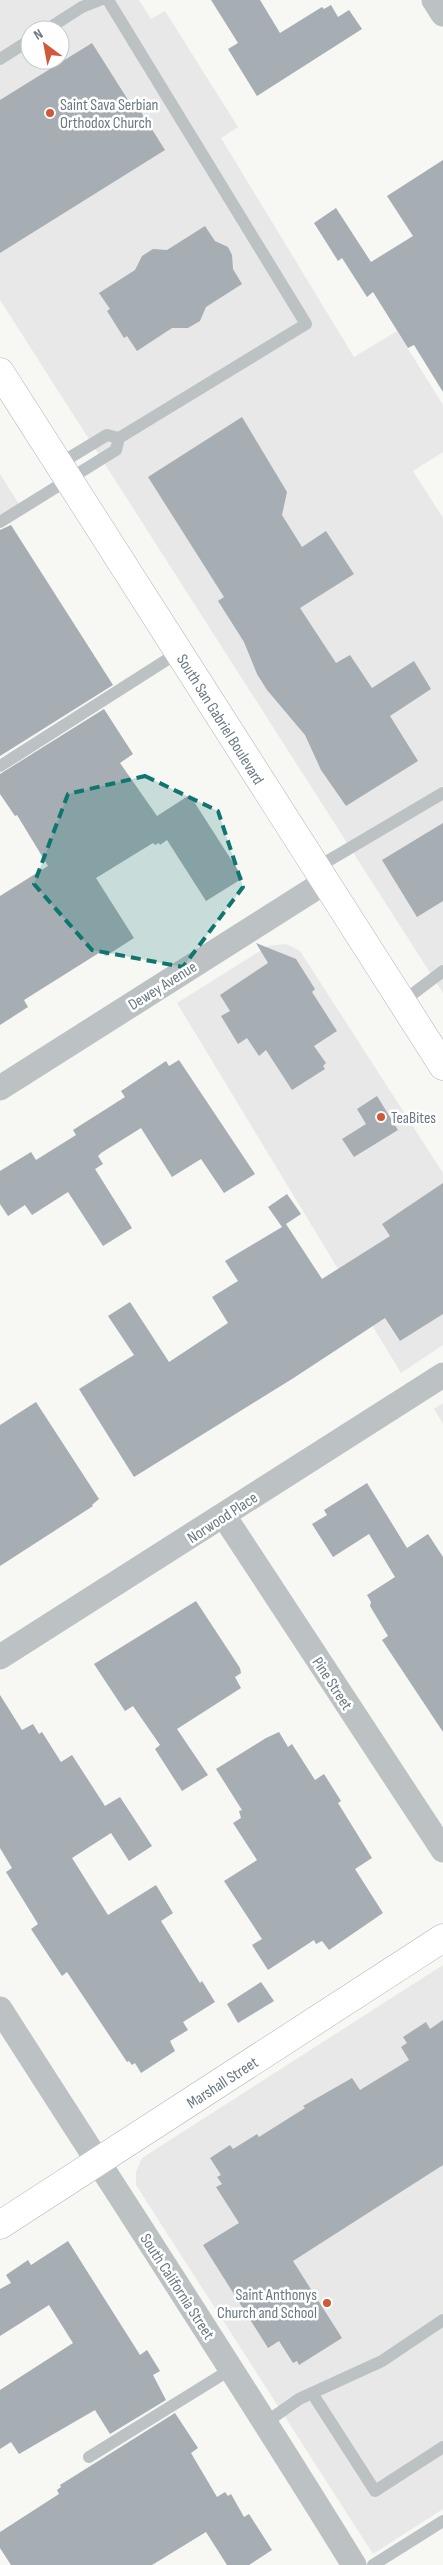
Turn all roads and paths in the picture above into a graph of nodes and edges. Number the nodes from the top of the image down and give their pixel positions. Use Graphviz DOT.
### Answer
graph roads {
  1 [pos="100,0"];
  2 [pos="108,0"];
  3 [pos="434,0"];
  4 [pos="443,14"];
  5 [pos="62,20"];
  6 [pos="20,46"];
  7 [pos="0,59"];
  8 [pos="0,372"];
  9 [pos="119,438"];
  10 [pos="64,471"];
  11 [pos="5,519"];
  12 [pos="179,652"];
  13 [pos="0,766"];
  14 [pos="443,793"];
  15 [pos="320,875"];
  16 [pos="443,971"];
  17 [pos="402,1002"];
  18 [pos="443,1066"];
  19 [pos="0,1088"];
  20 [pos="443,1375"];
  21 [pos="224,1516"];
  22 [pos="0,1657"];
  23 [pos="443,1850"];
  24 [pos="443,1938"];
  25 [pos="0,2009"];
  26 [pos="98,2162"];
  27 [pos="0,2225"];
  28 [pos="443,2320"];
  29 [pos="233,2368"];
  30 [pos="312,2394"];
  31 [pos="266,2423"];
  32 [pos="443,2447"];
  33 [pos="89,2457"];
  34 [pos="443,2521"];
  35 [pos="353,2565"];
  36 [pos="373,2565"];
  1 -- 5 [label="lane"];
  2 -- 9 [label="lane"];
  3 -- 4 [label="street"];
  6 -- 7 [label="lane"];
  8 -- 10 [label="main road, South San Gabriel Boulevard"];
  9 -- 10 [label="lane"];
  9 -- 10 [label="lane"];
  10 -- 11 [label="lane"];
  10 -- 12 [label="main road, South San Gabriel Boulevard"];
  12 -- 13 [label="lane"];
  12 -- 15 [label="main road, South San Gabriel Boulevard"];
  14 -- 15 [label="lane"];
  15 -- 17 [label="main road, South San Gabriel Boulevard"];
  15 -- 19 [label="street, Dewey Avenue"];
  16 -- 17 [label="lane"];
  17 -- 18 [label="main road, South San Gabriel Boulevard"];
  20 -- 21 [label="street, Norwood Place"];
  21 -- 22 [label="street, Norwood Place"];
  21 -- 23 [label="street, Pine Street"];
  24 -- 26 [label="main road, Marshall Street"];
  25 -- 26 [label="street, South California Street"];
  26 -- 27 [label="main road, Marshall Street"];
  26 -- 29 [label="street, South California Street"];
  28 -- 30 [label="lane"];
  29 -- 31 [label="street, South California Street"];
  29 -- 33 [label="lane"];
  30 -- 31 [label="lane"];
  30 -- 32 [label="lane"];
  31 -- 35 [label="street, South California Street"];
  34 -- 36 [label="lane"];
}
